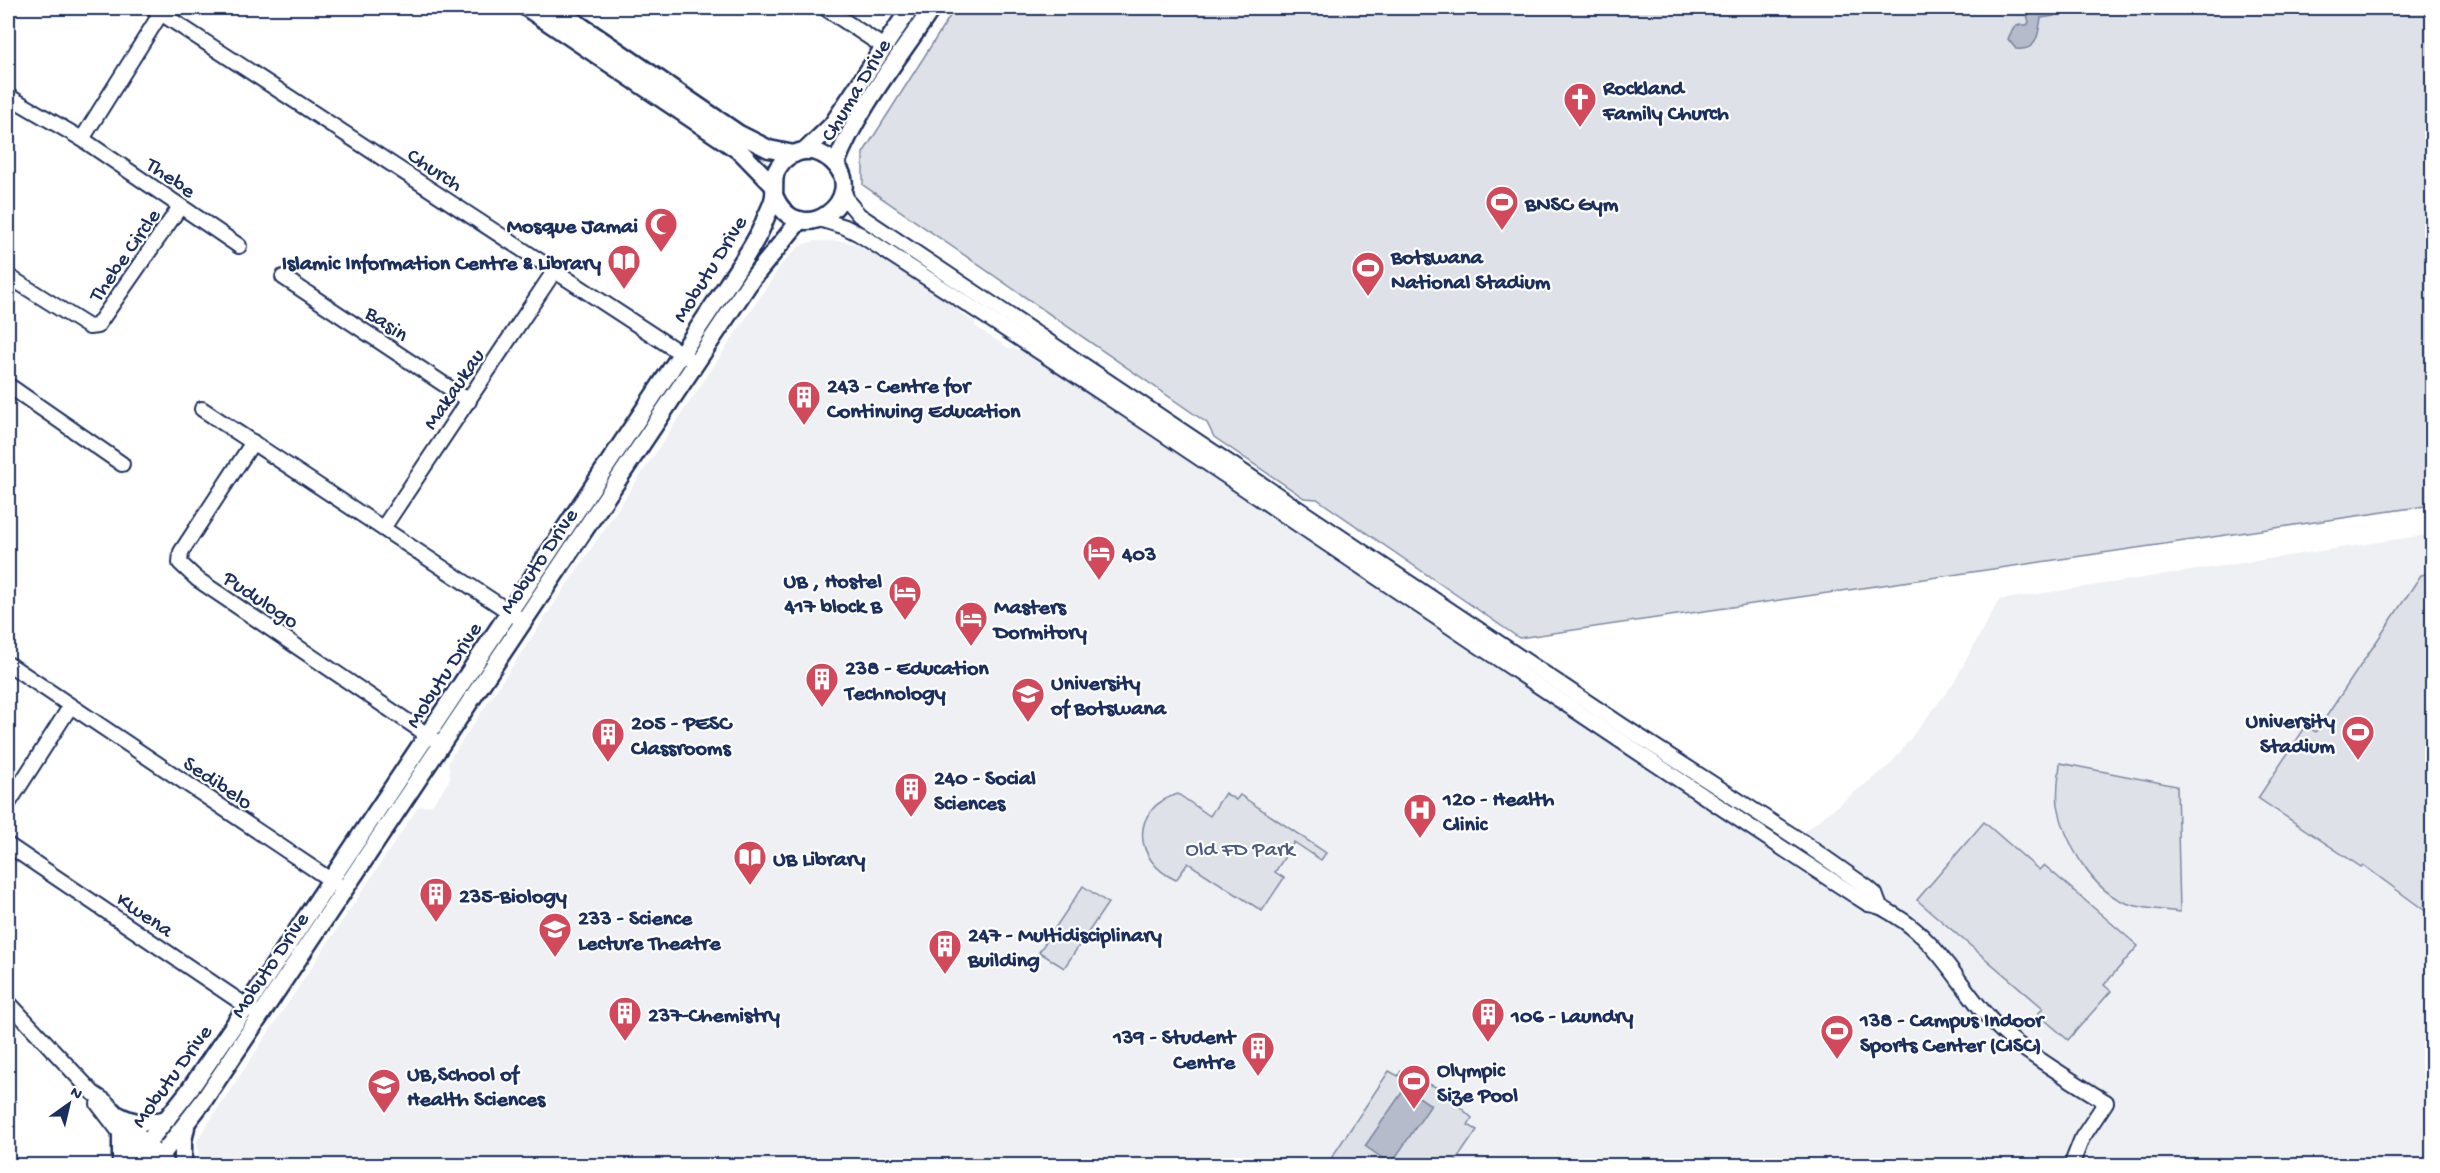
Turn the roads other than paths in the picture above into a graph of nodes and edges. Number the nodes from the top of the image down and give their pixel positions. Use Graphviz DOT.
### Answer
graph roads {
  1 [pos="527,8"];
  2 [pos="555,8"];
  3 [pos="825,8"];
  4 [pos="910,8"];
  5 [pos="932,8"];
  6 [pos="157,10"];
  7 [pos="884,47"];
  8 [pos="8,96"];
  9 [pos="81,139"];
  10 [pos="800,152"];
  11 [pos="836,164"];
  12 [pos="773,190"];
  13 [pos="843,190"];
  14 [pos="180,207"];
  15 [pos="819,219"];
  16 [pos="800,220"];
  17 [pos="239,246"];
  18 [pos="555,270"];
  19 [pos="8,276"];
  20 [pos="283,277"];
  21 [pos="681,353"];
  22 [pos="696,363"];
  23 [pos="8,385"];
  24 [pos="469,401"];
  25 [pos="202,409"];
  26 [pos="253,442"];
  27 [pos="122,464"];
  28 [pos="382,528"];
  29 [pos="517,617"];
  30 [pos="10,665"];
  31 [pos="70,707"];
  32 [pos="1618,732"];
  33 [pos="435,740"];
  34 [pos="8,804"];
  35 [pos="1776,824"];
  36 [pos="1767,837"];
  37 [pos="8,845"];
  38 [pos="338,885"];
  39 [pos="1879,905"];
  40 [pos="8,1002"];
  41 [pos="254,1011"];
  42 [pos="93,1093"];
  43 [pos="118,1114"];
  44 [pos="167,1119"];
  45 [pos="186,1124"];
  46 [pos="121,1134"];
  47 [pos="139,1154"];
  48 [pos="159,1163"];
  49 [pos="121,1166"];
  50 [pos="183,1166"];
  51 [pos="2071,1166"];
  1 -- 12 [label="main road"];
  2 -- 10 [label="main road"];
  3 -- 7 [label="street"];
  4 -- 7 [label="main road, Chuma Drive"];
  5 -- 11 [label="main road, Chuma Drive"];
  6 -- 9 [label="street"];
  6 -- 18 [label="street, Church"];
  7 -- 10 [label="main road, Chuma Drive"];
  8 -- 9 [label="street, Thebe"];
  9 -- 14 [label="street, Thebe"];
  10 -- 11 [label="main road"];
  10 -- 12 [label="main road"];
  11 -- 13 [label="main road"];
  12 -- 16 [label="main road"];
  12 -- 21 [label="main road, Mobutu Drive"];
  13 -- 15 [label="main road"];
  13 -- 32 [label="street"];
  14 -- 17 [label="street, Thebe"];
  14 -- 19 [label="street, Thebe Circle"];
  15 -- 16 [label="main road"];
  15 -- 32 [label="street"];
  16 -- 22 [label="main road, Mobuto Drive"];
  18 -- 21 [label="street, Church"];
  18 -- 24 [label="street, Makaukau"];
  20 -- 24 [label="street, Basin"];
  21 -- 22 [label="street, Church"];
  21 -- 29 [label="main road, Mobutu Drive"];
  22 -- 29 [label="main road, Mobuto Drive"];
  23 -- 27 [label="street"];
  24 -- 28 [label="street, Makaukau"];
  25 -- 26 [label="street"];
  26 -- 28 [label="street"];
  26 -- 33 [label="street, Pudulogo"];
  28 -- 29 [label="street"];
  29 -- 33 [label="main road, Mobutu Drive"];
  30 -- 31 [label="street, Sedibelo"];
  31 -- 34 [label="street"];
  31 -- 38 [label="street, Sedibelo"];
  32 -- 35 [label="street"];
  32 -- 36 [label="street"];
  33 -- 38 [label="main road, Mobutu Drive"];
  35 -- 36 [label="street"];
  35 -- 39 [label="street"];
  36 -- 39 [label="street"];
  37 -- 41 [label="street, Kwena"];
  38 -- 41 [label="main road, Mobutu Drive"];
  39 -- 51 [label="street"];
  40 -- 42 [label="street"];
  41 -- 44 [label="main road, Mobutu Drive"];
  41 -- 45 [label="main road, Mobuto Drive"];
  42 -- 43 [label="street"];
  42 -- 46 [label="street"];
  43 -- 44 [label="main road"];
  43 -- 47 [label="street"];
  44 -- 47 [label="main road, Mobutu Drive"];
  45 -- 48 [label="main road, Mobuto Drive"];
  45 -- 50 [label="main road"];
  46 -- 47 [label="street"];
  46 -- 49 [label="main road"];
  47 -- 48 [label="street"];
}
